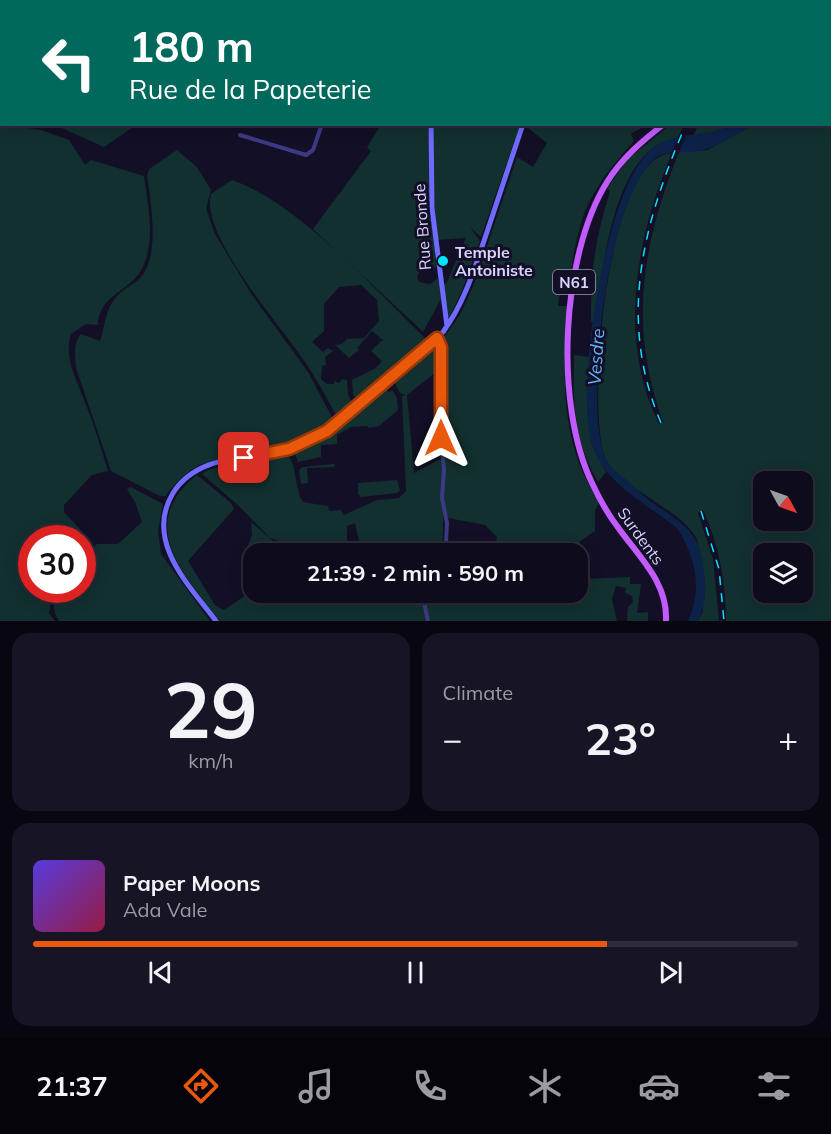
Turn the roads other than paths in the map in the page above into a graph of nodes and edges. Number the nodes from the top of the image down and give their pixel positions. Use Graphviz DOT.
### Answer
graph roads {
  1 [pos="321,126"];
  2 [pos="431,126"];
  3 [pos="522,126"];
  4 [pos="662,126"];
  5 [pos="240,135"];
  6 [pos="447,326"];
  7 [pos="437,338"];
  8 [pos="446,543"];
  9 [pos="424,603"];
  10 [pos="216,621"];
  11 [pos="428,621"];
  12 [pos="666,621"];
  1 -- 5 [label="street"];
  2 -- 6 [label="main road, Rue Bronde"];
  3 -- 6 [label="main road"];
  4 -- 12 [label="main road, Surdents / N61"];
  6 -- 7 [label="main road"];
  7 -- 8 [label="street"];
  7 -- 10 [label="main road"];
  9 -- 11 [label="street"];
}
